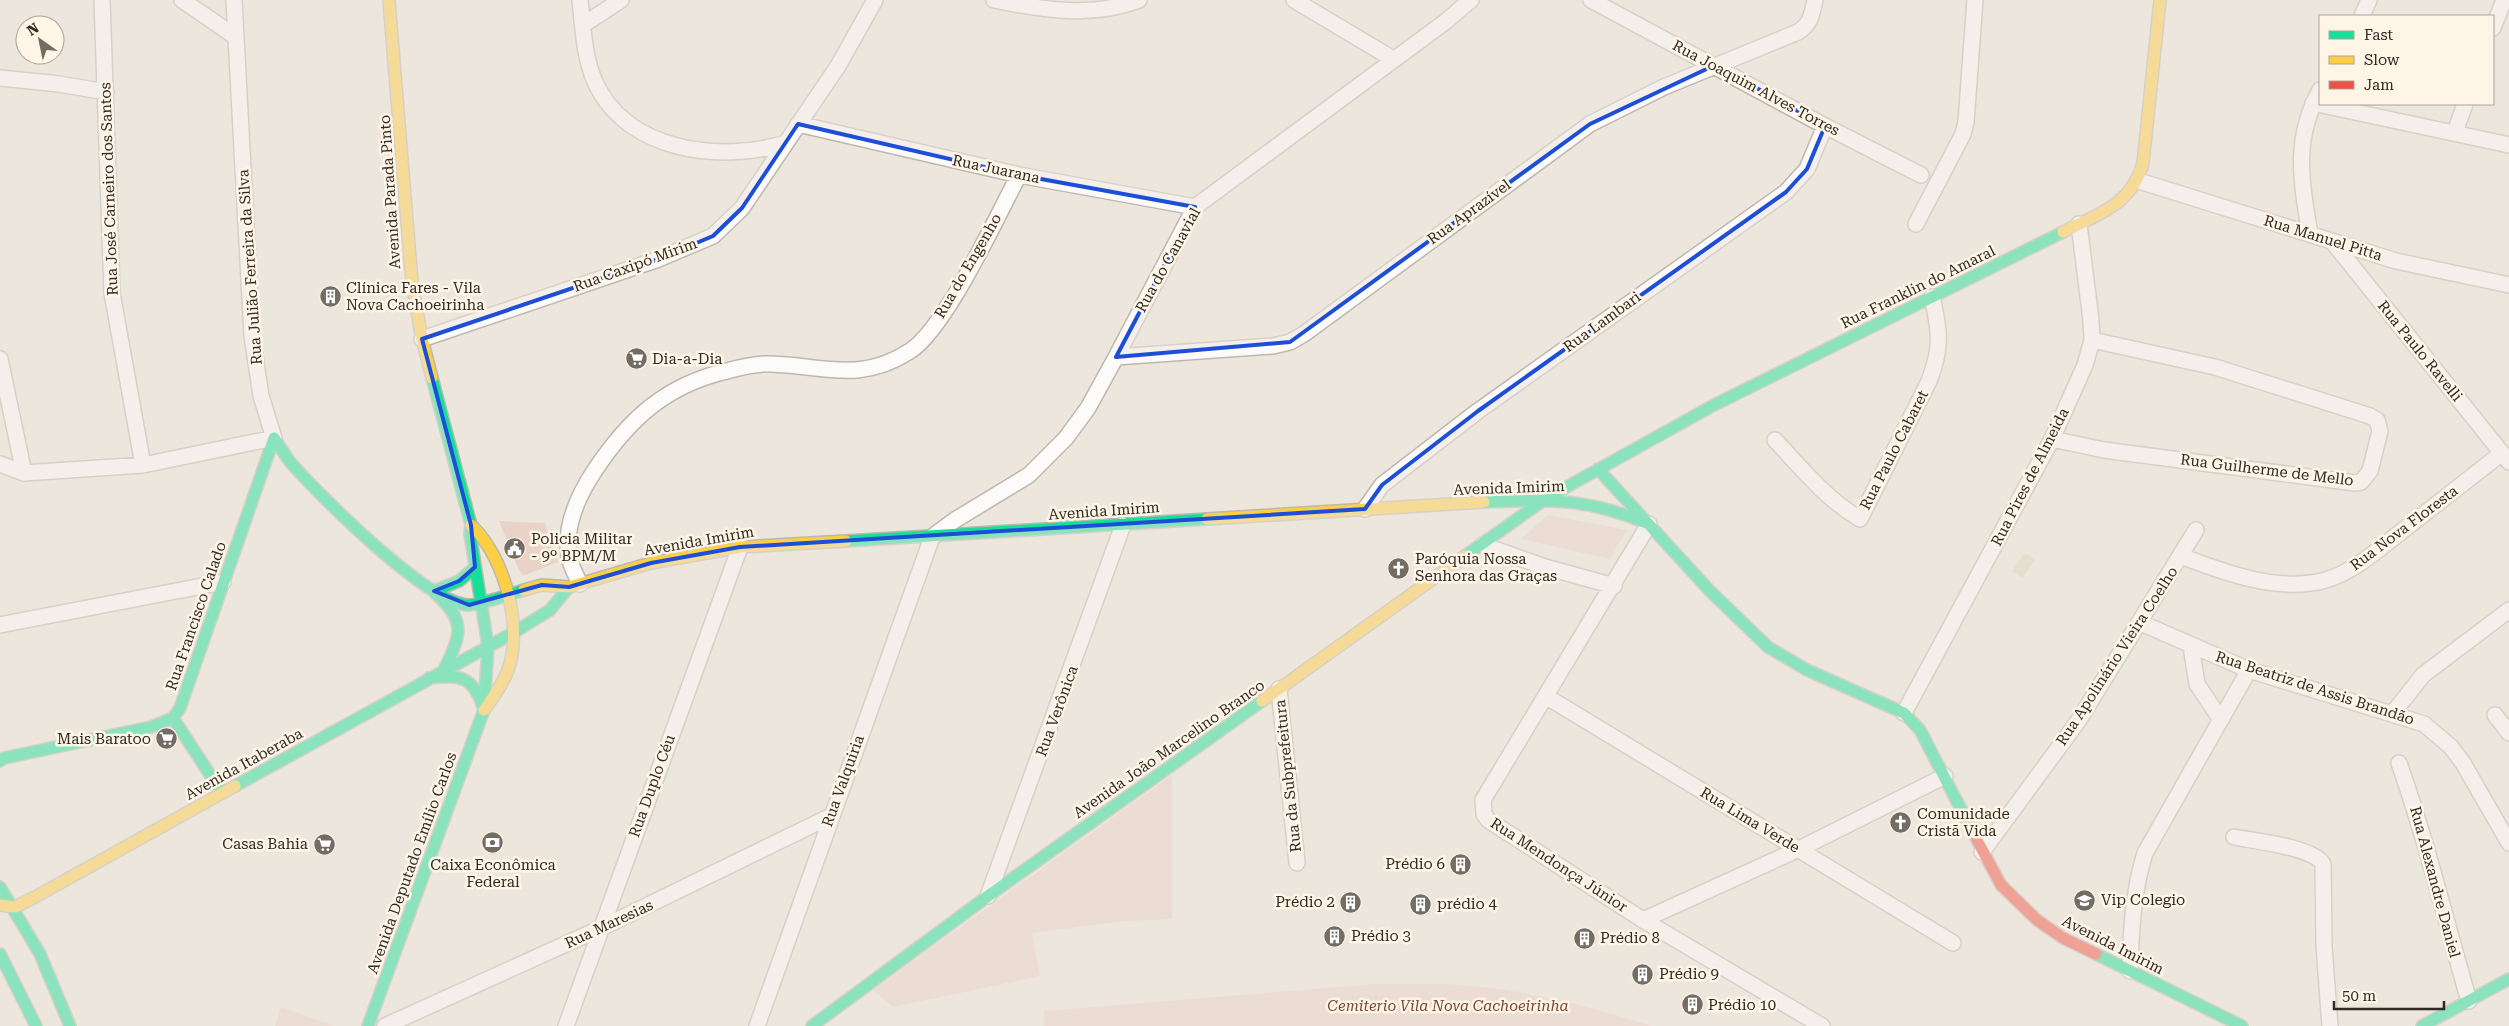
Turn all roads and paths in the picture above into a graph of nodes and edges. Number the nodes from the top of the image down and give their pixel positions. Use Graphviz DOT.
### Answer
graph roads {
  1 [pos="102,0"];
  2 [pos="182,0"];
  3 [pos="234,0"];
  4 [pos="390,0"];
  5 [pos="580,0"];
  6 [pos="621,0"];
  7 [pos="875,0"];
  8 [pos="994,0"];
  9 [pos="1139,0"];
  10 [pos="1294,0"];
  11 [pos="1471,0"];
  12 [pos="1591,0"];
  13 [pos="1814,0"];
  14 [pos="1975,0"];
  15 [pos="2160,0"];
  16 [pos="2369,0"];
  17 [pos="2504,0"];
  18 [pos="2362,15"];
  19 [pos="2494,25"];
  20 [pos="583,26"];
  21 [pos="236,37"];
  22 [pos="1393,59"];
  23 [pos="1715,65"];
  24 [pos="0,78"];
  25 [pos="106,92"];
  26 [pos="2317,96"];
  27 [pos="2351,105"];
  28 [pos="2465,105"];
  29 [pos="798,124"];
  30 [pos="1825,126"];
  31 [pos="2454,132"];
  32 [pos="786,143"];
  33 [pos="2509,145"];
  34 [pos="1019,175"];
  35 [pos="1922,175"];
  36 [pos="2139,181"];
  37 [pos="1195,207"];
  38 [pos="1916,224"];
  39 [pos="2079,224"];
  40 [pos="2310,234"];
  41 [pos="2332,241"];
  42 [pos="2509,285"];
  43 [pos="1932,297"];
  44 [pos="422,339"];
  45 [pos="2092,340"];
  46 [pos="1116,357"];
  47 [pos="0,359"];
  48 [pos="274,438"];
  49 [pos="2052,439"];
  50 [pos="1776,440"];
  51 [pos="2506,457"];
  52 [pos="0,464"];
  53 [pos="143,465"];
  54 [pos="1598,469"];
  55 [pos="24,473"];
  56 [pos="1545,499"];
  57 [pos="981,506"];
  58 [pos="1365,509"];
  59 [pos="1649,524"];
  60 [pos="472,525"];
  61 [pos="1123,525"];
  62 [pos="2196,530"];
  63 [pos="990,534"];
  64 [pos="932,538"];
  65 [pos="1483,545"];
  66 [pos="740,547"];
  67 [pos="2181,556"];
  68 [pos="475,566"];
  69 [pos="224,582"];
  70 [pos="575,586"];
  71 [pos="1614,586"];
  72 [pos="434,591"];
  73 [pos="507,596"];
  74 [pos="481,602"];
  75 [pos="2509,610"];
  76 [pos="2141,623"];
  77 [pos="0,625"];
  78 [pos="512,633"];
  79 [pos="488,646"];
  80 [pos="2191,646"];
  81 [pos="444,670"];
  82 [pos="2248,670"];
  83 [pos="428,678"];
  84 [pos="1279,689"];
  85 [pos="1547,696"];
  86 [pos="484,710"];
  87 [pos="1904,713"];
  88 [pos="2393,713"];
  89 [pos="2495,715"];
  90 [pos="173,718"];
  91 [pos="2221,720"];
  92 [pos="2509,733"];
  93 [pos="1,756"];
  94 [pos="2399,763"];
  95 [pos="1945,776"];
  96 [pos="222,793"];
  97 [pos="831,816"];
  98 [pos="2234,838"];
  99 [pos="2509,843"];
  100 [pos="1800,849"];
  101 [pos="1982,852"];
  102 [pos="1297,863"];
  103 [pos="0,887"];
  104 [pos="988,896"];
  105 [pos="0,905"];
  106 [pos="14,907"];
  107 [pos="1643,920"];
  108 [pos="601,928"];
  109 [pos="1953,943"];
  110 [pos="0,954"];
  111 [pos="2130,971"];
  112 [pos="2509,979"];
  113 [pos="2469,1002"];
  114 [pos="36,1026"];
  115 [pos="70,1026"];
  116 [pos="368,1026"];
  117 [pos="385,1026"];
  118 [pos="566,1026"];
  119 [pos="757,1026"];
  120 [pos="812,1026"];
  121 [pos="1822,1026"];
  122 [pos="2242,1026"];
  123 [pos="2330,1026"];
  124 [pos="2422,1026"];
  1 -- 25 [label="street, Rua José Carneiro dos Santos"];
  2 -- 21 [label="street"];
  3 -- 21 [label="street, Rua Julião Ferreira da Silva"];
  4 -- 44 [label="main road, Avenida Parada Pinto"];
  5 -- 20 [label="street"];
  6 -- 20 [label="street"];
  7 -- 29 [label="street, Rua Caxipó Mirim"];
  8 -- 9 [label="street"];
  10 -- 22 [label="street"];
  11 -- 22 [label="street, Rua do Canavial"];
  12 -- 23 [label="street, Rua Joaquim Alves Torres"];
  13 -- 23 [label="street, Rua Aprazível"];
  14 -- 38 [label="street"];
  15 -- 36 [label="main road"];
  16 -- 18 [label="street"];
  17 -- 19 [label="street"];
  20 -- 32 [label="street"];
  21 -- 48 [label="street, Rua Julião Ferreira da Silva"];
  22 -- 37 [label="street, Rua do Canavial"];
  23 -- 30 [label="street, Rua Joaquim Alves Torres"];
  23 -- 46 [label="street, Rua Aprazível"];
  24 -- 25 [label="street"];
  25 -- 53 [label="street, Rua José Carneiro dos Santos"];
  26 -- 40 [label="street"];
  27 -- 31 [label="street"];
  28 -- 31 [label="street"];
  29 -- 32 [label="street, Rua Caxipó Mirim"];
  29 -- 34 [label="street, Rua Juarana"];
  30 -- 35 [label="street, Rua Joaquim Alves Torres"];
  30 -- 58 [label="street, Rua Lambari"];
  31 -- 33 [label="street"];
  32 -- 44 [label="street, Rua Caxipó Mirim"];
  34 -- 37 [label="street, Rua Juarana"];
  34 -- 70 [label="street, Rua do Engenho"];
  36 -- 39 [label="main road, Rua Franklin do Amaral"];
  36 -- 40 [label="street, Rua Manuel Pitta"];
  37 -- 46 [label="street, Rua do Canavial"];
  39 -- 43 [label="main road, Rua Franklin do Amaral"];
  39 -- 45 [label="street, Rua Pires de Almeida"];
  40 -- 41 [label="street, Rua Manuel Pitta"];
  41 -- 42 [label="street, Rua Manuel Pitta"];
  41 -- 51 [label="street, Rua Paulo Ravelli"];
  43 -- 50 [label="street, Rua Paulo Cabaret"];
  43 -- 54 [label="main road, Rua Franklin do Amaral"];
  44 -- 60 [label="main road, Avenida Parada Pinto"];
  45 -- 49 [label="street, Rua Pires de Almeida"];
  45 -- 49 [label="street, Rua Guilherme de Mello"];
  46 -- 57 [label="street, Rua do Canavial"];
  47 -- 55 [label="street"];
  48 -- 53 [label="street"];
  48 -- 69 [label="main road, Rua Francisco Calado"];
  48 -- 72 [label="main road, Rua Julião Ferreira da Silva"];
  49 -- 87 [label="street, Rua Pires de Almeida"];
  51 -- 67 [label="street, Rua Nova Floresta"];
  52 -- 55 [label="street"];
  53 -- 55 [label="street"];
  54 -- 56 [label="main road, Rua Franklin do Amaral"];
  54 -- 59 [label="main road"];
  56 -- 58 [label="main road, Avenida Imirim"];
  56 -- 59 [label="main road, Avenida Imirim"];
  56 -- 65 [label="main road, Avenida João Marcelino Branco"];
  57 -- 63 [label="street"];
  57 -- 64 [label="street, Rua do Canavial"];
  58 -- 61 [label="main road, Avenida Imirim"];
  59 -- 71 [label="street, Rua Mendonça Júnior"];
  59 -- 87 [label="main road, Avenida Imirim"];
  60 -- 68 [label="main road, Avenida Parada Pinto"];
  60 -- 73 [label="main road, Avenida Parada Pinto"];
  61 -- 63 [label="main road, Avenida Imirim"];
  61 -- 104 [label="street, Rua Verônica"];
  62 -- 67 [label="street, Rua Apolinário Vieira Coelho"];
  63 -- 64 [label="main road, Avenida Imirim"];
  64 -- 66 [label="main road, Avenida Imirim"];
  64 -- 97 [label="street, Rua Valquiria"];
  65 -- 71 [label="street"];
  65 -- 84 [label="main road, Avenida João Marcelino Branco"];
  66 -- 70 [label="main road, Avenida Imirim"];
  66 -- 108 [label="street, Rua Duplo Céu"];
  67 -- 76 [label="street, Rua Apolinário Vieira Coelho"];
  68 -- 72 [label="main road"];
  68 -- 74 [label="main road, Avenida Parada Pinto"];
  69 -- 77 [label="street"];
  69 -- 90 [label="main road, Rua Francisco Calado"];
  70 -- 73 [label="main road, Avenida Imirim"];
  70 -- 78 [label="main road"];
  71 -- 85 [label="street, Rua Mendonça Júnior"];
  72 -- 74 [label="main road, Rua Julião Ferreira da Silva"];
  72 -- 81 [label="main road"];
  73 -- 74 [label="main road, Avenida Imirim"];
  73 -- 78 [label="main road, Avenida Parada Pinto"];
  74 -- 79 [label="main road, Avenida Parada Pinto"];
  75 -- 88 [label="street"];
  76 -- 80 [label="street, Rua Beatriz de Assis Brandão"];
  76 -- 101 [label="street, Rua Apolinário Vieira Coelho"];
  78 -- 79 [label="main road"];
  78 -- 86 [label="main road, Avenida Deputado Emílio Carlos"];
  79 -- 81 [label="main road, Avenida Itaberaba"];
  79 -- 86 [label="main road, Avenida Deputado Emílio Carlos"];
  80 -- 82 [label="street, Rua Beatriz de Assis Brandão"];
  80 -- 91 [label="street, Rua Beatriz de Assis Brandão"];
  81 -- 83 [label="main road, Avenida Itaberaba"];
  82 -- 88 [label="street, Rua Beatriz de Assis Brandão"];
  82 -- 91 [label="street"];
  83 -- 86 [label="main road"];
  83 -- 96 [label="main road, Avenida Itaberaba"];
  84 -- 102 [label="street, Rua da Subprefeitura"];
  84 -- 104 [label="main road, Avenida João Marcelino Branco"];
  85 -- 100 [label="street, Rua Lima Verde"];
  85 -- 107 [label="street, Rua Mendonça Júnior"];
  86 -- 116 [label="main road, Avenida Deputado Emílio Carlos"];
  87 -- 95 [label="main road, Avenida Imirim"];
  88 -- 99 [label="street, Rua Beatriz de Assis Brandão"];
  89 -- 92 [label="street"];
  90 -- 93 [label="main road"];
  90 -- 96 [label="main road"];
  91 -- 111 [label="street"];
  94 -- 113 [label="street, Rua Alexandre Daniel"];
  95 -- 100 [label="street"];
  95 -- 101 [label="main road, Avenida Imirim"];
  96 -- 106 [label="main road, Avenida Itaberaba"];
  97 -- 108 [label="street, Rua Maresias"];
  97 -- 119 [label="street, Rua Valquiria"];
  98 -- 123 [label="street"];
  100 -- 107 [label="street"];
  100 -- 109 [label="street, Rua Lima Verde"];
  101 -- 111 [label="main road, Avenida Imirim"];
  103 -- 106 [label="main road"];
  104 -- 120 [label="main road, Avenida João Marcelino Branco"];
  105 -- 106 [label="main road"];
  106 -- 115 [label="main road"];
  107 -- 121 [label="street, Rua Mendonça Júnior"];
  108 -- 117 [label="street, Rua Maresias"];
  108 -- 118 [label="street, Rua Duplo Céu"];
  110 -- 114 [label="main road"];
  111 -- 122 [label="main road, Avenida Imirim"];
  112 -- 113 [label="main road"];
  113 -- 124 [label="main road"];
}
